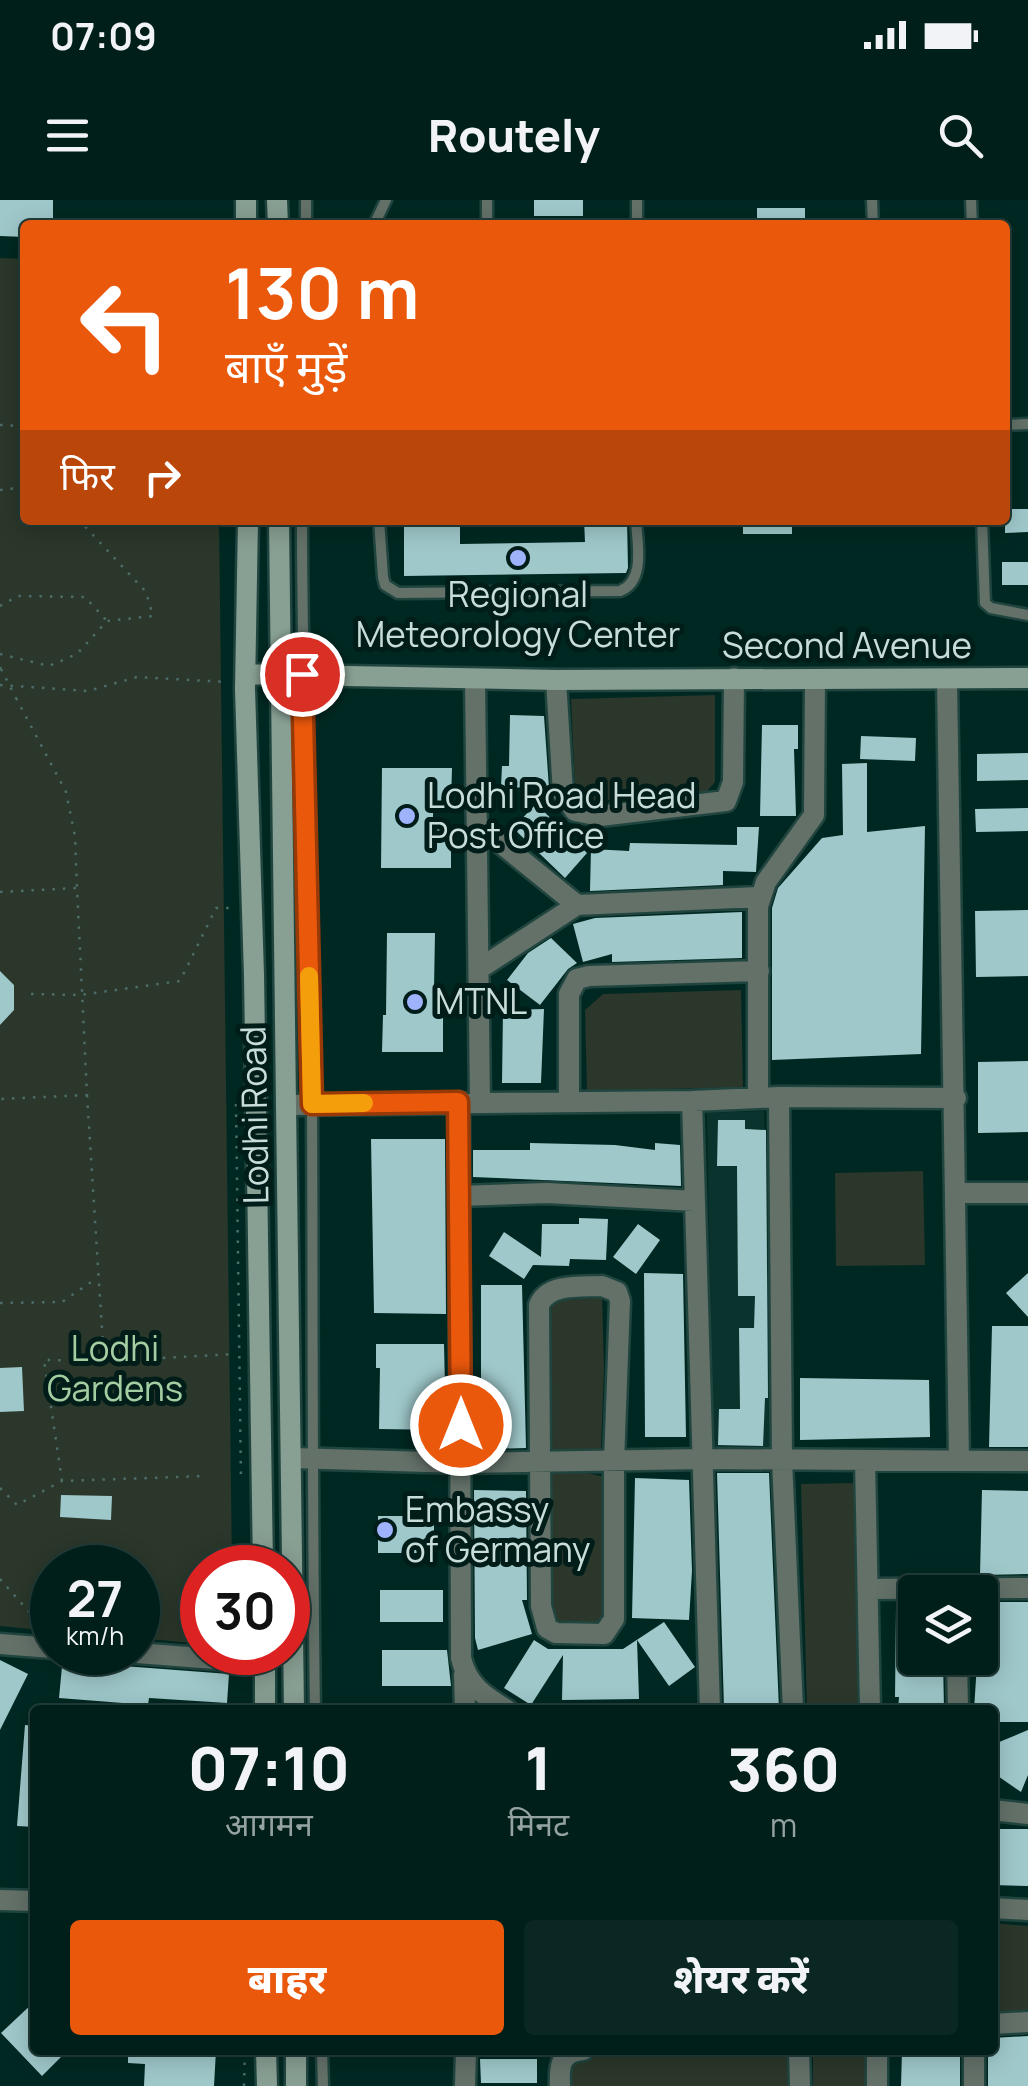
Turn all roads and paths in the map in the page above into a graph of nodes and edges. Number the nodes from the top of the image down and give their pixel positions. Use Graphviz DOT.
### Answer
graph roads {
  1 [pos="83,525"];
  2 [pos="248,525"];
  3 [pos="279,525"];
  4 [pos="302,525"];
  5 [pos="379,525"];
  6 [pos="636,525"];
  7 [pos="982,525"];
  8 [pos="0,606"];
  9 [pos="1028,615"];
  10 [pos="107,622"];
  11 [pos="0,654"];
  12 [pos="0,668"];
  13 [pos="246,674"];
  14 [pos="278,674"];
  15 [pos="302,674"];
  16 [pos="476,678"];
  17 [pos="734,678"];
  18 [pos="1028,678"];
  19 [pos="947,679"];
  20 [pos="556,680"];
  21 [pos="815,680"];
  22 [pos="0,685"];
  23 [pos="477,824"];
  24 [pos="78,888"];
  25 [pos="0,892"];
  26 [pos="759,897"];
  27 [pos="577,905"];
  28 [pos="234,908"];
  29 [pos="478,969"];
  30 [pos="759,972"];
  31 [pos="32,994"];
  32 [pos="82,995"];
  33 [pos="86,1095"];
  34 [pos="768,1097"];
  35 [pos="956,1098"];
  36 [pos="0,1099"];
  37 [pos="692,1101"];
  38 [pos="469,1102"];
  39 [pos="569,1102"];
  40 [pos="312,1104"];
  41 [pos="288,1106"];
  42 [pos="957,1193"];
  43 [pos="1028,1193"];
  44 [pos="460,1196"];
  45 [pos="696,1201"];
  46 [pos="98,1278"];
  47 [pos="0,1303"];
  48 [pos="228,1354"];
  49 [pos="104,1361"];
  50 [pos="301,1458"];
  51 [pos="703,1459"];
  52 [pos="782,1460"];
  53 [pos="865,1460"];
  54 [pos="959,1460"];
  55 [pos="1028,1461"];
  56 [pos="540,1462"];
  57 [pos="614,1462"];
  58 [pos="461,1464"];
  59 [pos="206,1476"];
  60 [pos="62,1481"];
  61 [pos="0,1488"];
  62 [pos="263,1545"];
  63 [pos="0,1580"];
  64 [pos="869,1588"];
  65 [pos="1028,1588"];
  66 [pos="898,1589"];
  67 [pos="998,1589"];
  68 [pos="30,1613"];
  69 [pos="0,1644"];
  70 [pos="30,1646"];
  71 [pos="464,1674"];
  72 [pos="265,1675"];
  73 [pos="958,1675"];
  74 [pos="264,1705"];
  75 [pos="294,1705"];
  76 [pos="316,1705"];
  77 [pos="465,1705"];
  78 [pos="499,1705"];
  79 [pos="710,1705"];
  80 [pos="793,1705"];
  81 [pos="870,1705"];
  82 [pos="958,1705"];
  83 [pos="998,1811"];
  84 [pos="1028,1814"];
  85 [pos="0,1900"];
  86 [pos="30,1901"];
  87 [pos="998,1908"];
  88 [pos="1028,1910"];
  89 [pos="1028,2022"];
  90 [pos="998,2024"];
  91 [pos="245,2055"];
  92 [pos="266,2055"];
  93 [pos="296,2055"];
  94 [pos="322,2055"];
  95 [pos="466,2055"];
  96 [pos="567,2055"];
  97 [pos="799,2055"];
  98 [pos="876,2055"];
  99 [pos="974,2055"];
  100 [pos="244,2086"];
  101 [pos="267,2086"];
  102 [pos="296,2086"];
  103 [pos="322,2086"];
  104 [pos="464,2086"];
  105 [pos="560,2086"];
  106 [pos="800,2086"];
  107 [pos="877,2086"];
  108 [pos="974,2086"];
  1 -- 10 [label="path"];
  2 -- 13 [label="main road, Lodhi Road"];
  3 -- 14 [label="main road, Lodhi Road"];
  4 -- 15 [label="lane"];
  5 -- 6 [label="lane"];
  7 -- 9 [label="lane"];
  8 -- 10 [label="path"];
  10 -- 11 [label="path"];
  12 -- 24 [label="path, bridge"];
  13 -- 14 [label="main road, Second Avenue"];
  13 -- 22 [label="path"];
  13 -- 62 [label="main road, Lodhi Road"];
  14 -- 15 [label="main road, Second Avenue"];
  14 -- 41 [label="main road, Lodhi Road"];
  15 -- 16 [label="main road, Second Avenue"];
  15 -- 40 [label="lane"];
  16 -- 20 [label="main road, Second Avenue"];
  16 -- 23 [label="street"];
  17 -- 20 [label="main road, Second Avenue"];
  17 -- 20 [label="street"];
  17 -- 21 [label="main road, Second Avenue"];
  18 -- 19 [label="main road, Second Avenue"];
  19 -- 21 [label="main road, Second Avenue"];
  19 -- 35 [label="street"];
  21 -- 26 [label="street"];
  23 -- 27 [label="street"];
  23 -- 29 [label="street"];
  24 -- 25 [label="path"];
  24 -- 32 [label="path"];
  26 -- 27 [label="street"];
  26 -- 30 [label="street"];
  27 -- 29 [label="street"];
  28 -- 32 [label="path"];
  29 -- 38 [label="street"];
  30 -- 34 [label="street"];
  30 -- 39 [label="street"];
  31 -- 32 [label="path"];
  32 -- 33 [label="path"];
  33 -- 36 [label="path"];
  33 -- 46 [label="path"];
  34 -- 35 [label="street"];
  34 -- 37 [label="street"];
  34 -- 52 [label="street"];
  35 -- 42 [label="street"];
  37 -- 39 [label="street"];
  37 -- 45 [label="street"];
  38 -- 39 [label="street"];
  38 -- 40 [label="street"];
  38 -- 44 [label="street"];
  40 -- 41 [label="street"];
  40 -- 50 [label="lane"];
  41 -- 50 [label="main road, Lodhi Road"];
  42 -- 43 [label="street"];
  42 -- 54 [label="street"];
  44 -- 45 [label="street"];
  44 -- 58 [label="street"];
  45 -- 51 [label="street"];
  46 -- 47 [label="path"];
  46 -- 49 [label="path"];
  48 -- 49 [label="path"];
  49 -- 60 [label="path"];
  50 -- 58 [label="street"];
  50 -- 75 [label="main road, Lodhi Road"];
  50 -- 76 [label="lane"];
  51 -- 52 [label="street"];
  51 -- 57 [label="street"];
  51 -- 79 [label="street"];
  52 -- 53 [label="street"];
  52 -- 80 [label="street"];
  53 -- 54 [label="street"];
  53 -- 64 [label="street"];
  54 -- 55 [label="street"];
  56 -- 57 [label="street"];
  56 -- 57 [label="street"];
  56 -- 57 [label="street"];
  56 -- 58 [label="street"];
  58 -- 71 [label="street"];
  59 -- 60 [label="path"];
  60 -- 61 [label="path"];
  63 -- 68 [label="path"];
  64 -- 66 [label="street"];
  64 -- 81 [label="street"];
  65 -- 67 [label="street"];
  69 -- 70 [label="street"];
  71 -- 77 [label="street"];
  71 -- 78 [label="street"];
  72 -- 74 [label="main road"];
  73 -- 82 [label="street"];
  83 -- 84 [label="street"];
  85 -- 86 [label="street"];
  87 -- 88 [label="street"];
  89 -- 90 [label="street"];
  91 -- 100 [label="path"];
  92 -- 101 [label="main road"];
  93 -- 102 [label="main road"];
  94 -- 103 [label="lane"];
  95 -- 104 [label="street"];
  96 -- 105 [label="street"];
  97 -- 106 [label="street"];
  98 -- 107 [label="street"];
  99 -- 108 [label="street"];
}
